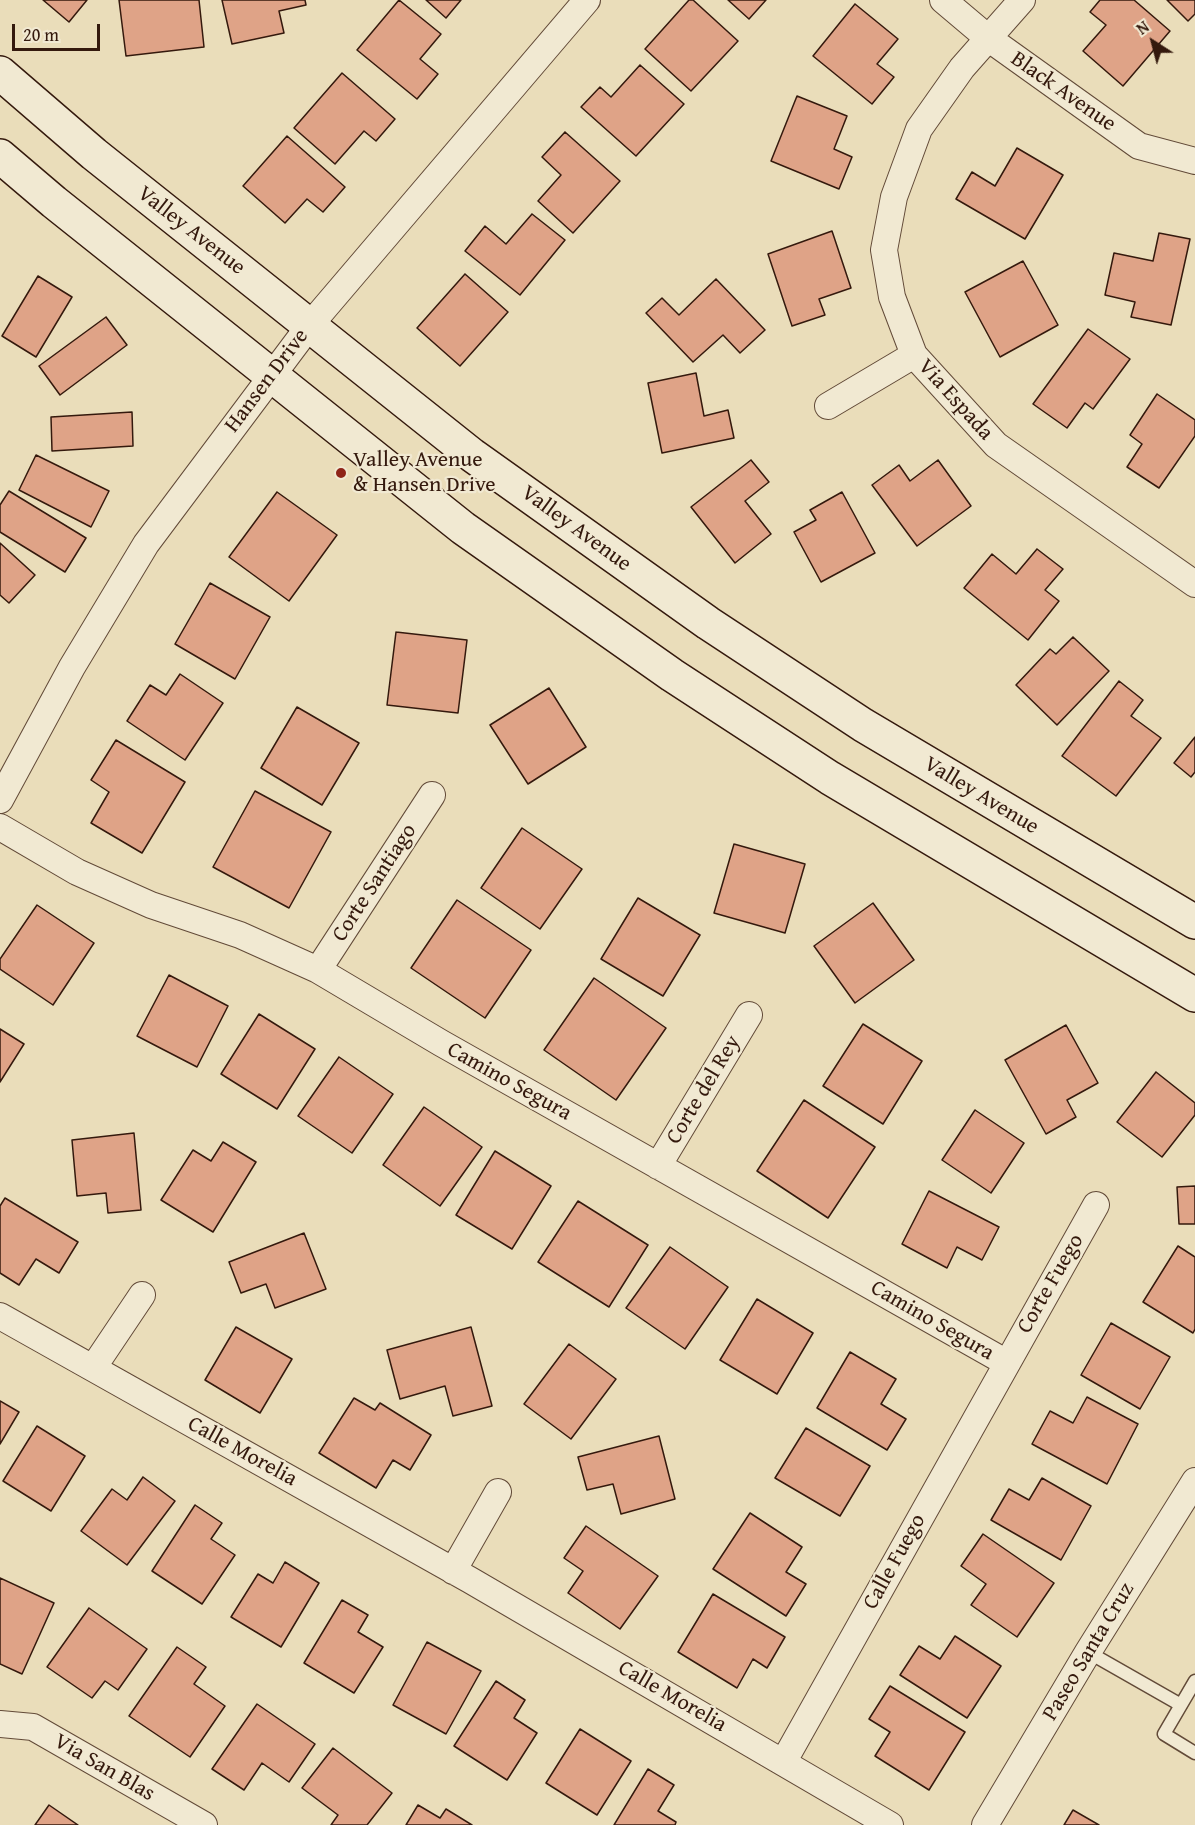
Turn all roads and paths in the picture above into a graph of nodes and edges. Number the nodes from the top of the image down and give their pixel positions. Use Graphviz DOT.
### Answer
graph roads {
  1 [pos="587,0"];
  2 [pos="943,0"];
  3 [pos="1022,0"];
  4 [pos="988,38"];
  5 [pos="0,73"];
  6 [pos="0,156"];
  7 [pos="1195,161"];
  8 [pos="310,325"];
  9 [pos="914,355"];
  10 [pos="272,375"];
  11 [pos="828,406"];
  12 [pos="1195,584"];
  13 [pos="432,795"];
  14 [pos="0,800"];
  15 [pos="0,827"];
  16 [pos="1195,922"];
  17 [pos="318,970"];
  18 [pos="1195,995"];
  19 [pos="749,1015"];
  20 [pos="658,1166"];
  21 [pos="1096,1205"];
  22 [pos="142,1294"];
  23 [pos="0,1316"];
  24 [pos="1007,1363"];
  25 [pos="93,1368"];
  26 [pos="1195,1481"];
  27 [pos="498,1492"];
  28 [pos="453,1571"];
  29 [pos="1088,1652"];
  30 [pos="1195,1681"];
  31 [pos="1181,1705"];
  32 [pos="0,1724"];
  33 [pos="1195,1753"];
  34 [pos="784,1761"];
  35 [pos="204,1825"];
  36 [pos="890,1825"];
  37 [pos="985,1825"];
  1 -- 8 [label="street, Hansen Drive"];
  2 -- 4 [label="street, Black Avenue"];
  3 -- 4 [label="street, Via Espada"];
  4 -- 7 [label="street, Black Avenue"];
  4 -- 9 [label="street, Via Espada"];
  5 -- 8 [label="main road, Valley Avenue"];
  6 -- 10 [label="main road"];
  8 -- 10 [label="street, Hansen Drive"];
  8 -- 16 [label="main road, Valley Avenue"];
  9 -- 11 [label="street"];
  9 -- 12 [label="street, Via Espada"];
  10 -- 14 [label="street, Hansen Drive"];
  10 -- 18 [label="main road"];
  13 -- 17 [label="street, Corte Santiago"];
  15 -- 17 [label="street, Camino Segura"];
  17 -- 20 [label="street, Camino Segura"];
  19 -- 20 [label="street, Corte del Rey"];
  20 -- 24 [label="street, Camino Segura"];
  21 -- 24 [label="street, Corte Fuego"];
  22 -- 25 [label="street"];
  23 -- 25 [label="street, Calle Morelia"];
  24 -- 34 [label="street, Calle Fuego"];
  25 -- 28 [label="street, Calle Morelia"];
  26 -- 29 [label="street, Paseo Santa Cruz"];
  27 -- 28 [label="street"];
  28 -- 34 [label="street, Calle Morelia"];
  29 -- 31 [label="lane"];
  29 -- 37 [label="street, Paseo Santa Cruz"];
  30 -- 31 [label="lane"];
  31 -- 33 [label="lane"];
  32 -- 35 [label="street, Via San Blas"];
  34 -- 36 [label="street, Calle Morelia"];
}
